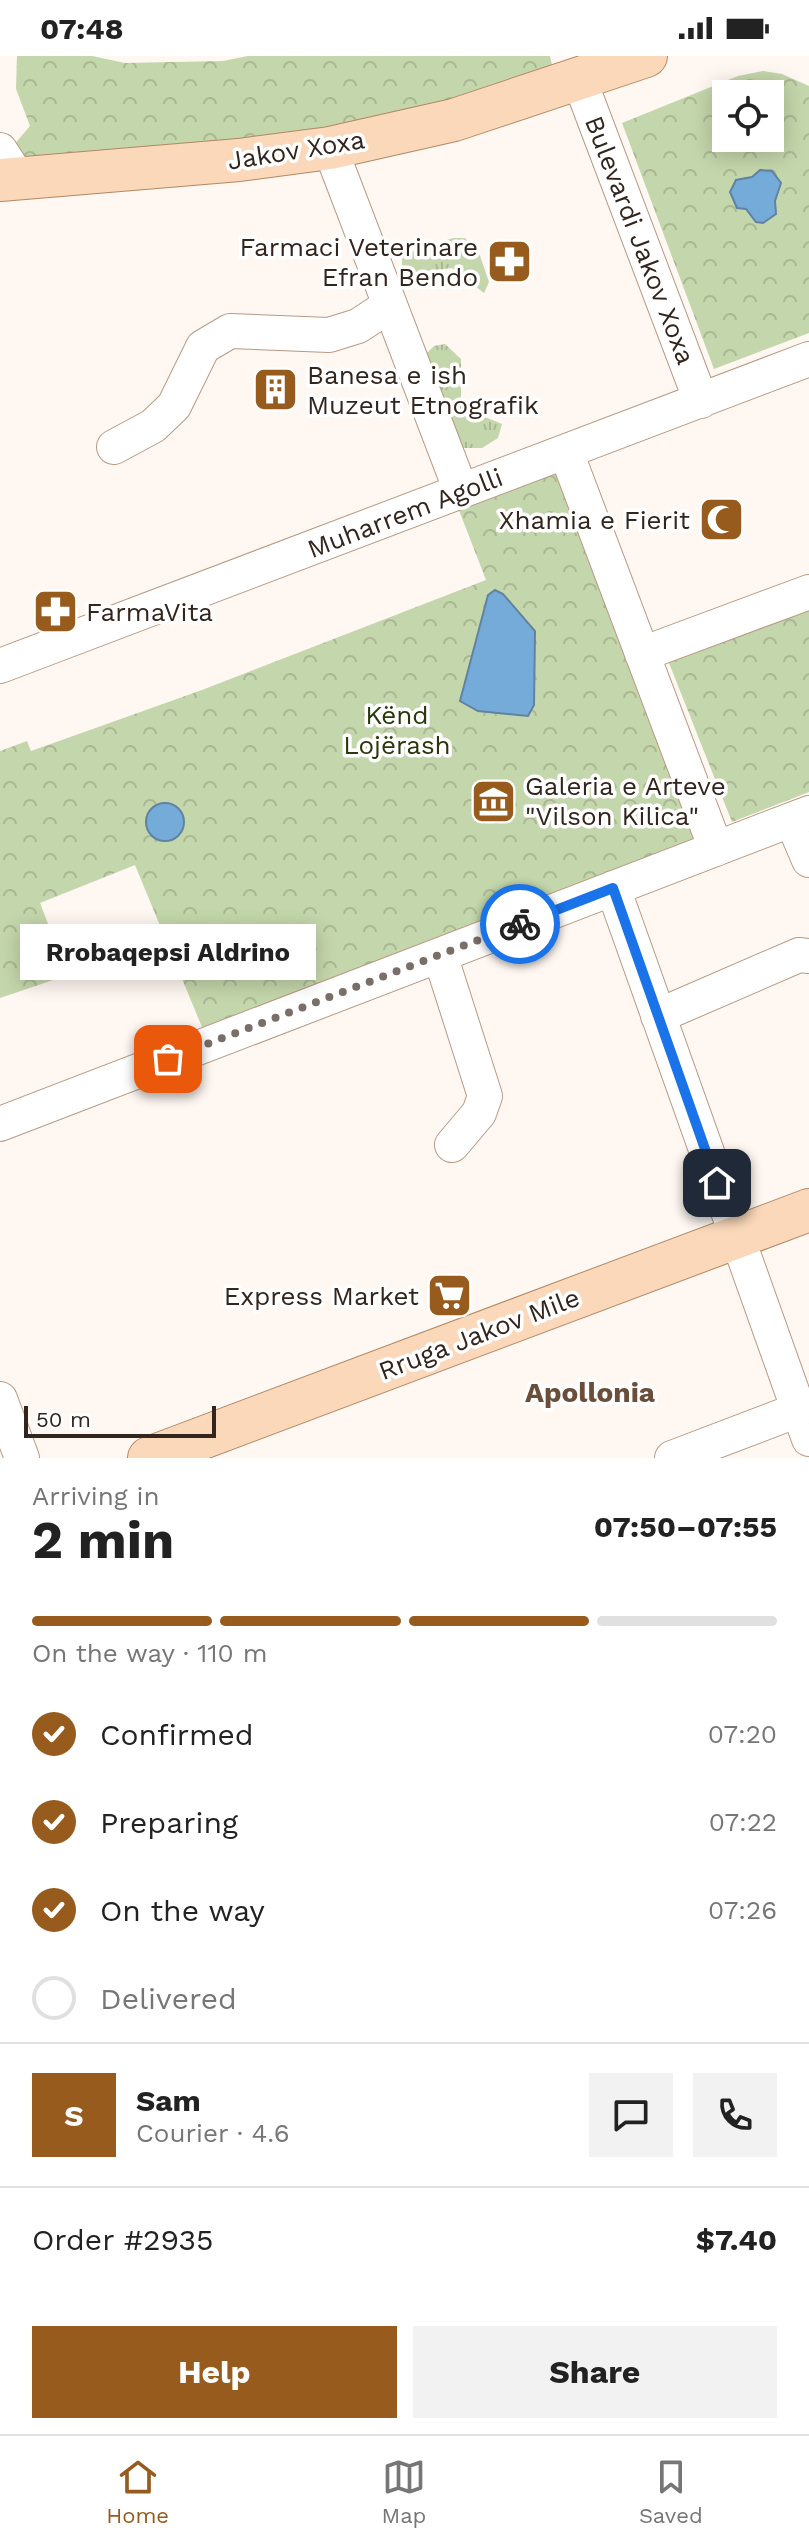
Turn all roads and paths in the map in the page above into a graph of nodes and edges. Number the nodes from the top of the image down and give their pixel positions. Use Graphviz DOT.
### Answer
graph roads {
  1 [pos="646,56"];
  2 [pos="584,73"];
  3 [pos="330,148"];
  4 [pos="6,170"];
  5 [pos="390,305"];
  6 [pos="809,359"];
  7 [pos="701,401"];
  8 [pos="114,447"];
  9 [pos="566,452"];
  10 [pos="461,491"];
  11 [pos="809,592"];
  12 [pos="642,654"];
  13 [pos="0,666"];
  14 [pos="800,816"];
  15 [pos="716,849"];
  16 [pos="809,860"];
  17 [pos="613,888"];
  18 [pos="440,955"];
  19 [pos="809,956"];
  20 [pos="658,1016"];
  21 [pos="0,1124"];
  22 [pos="452,1145"];
  23 [pos="809,1210"];
  24 [pos="736,1238"];
  25 [pos="0,1399"];
  26 [pos="804,1424"];
  27 [pos="22,1458"];
  28 [pos="149,1458"];
  29 [pos="672,1458"];
  1 -- 2 [label="main road, Jakov Xoxa"];
  2 -- 3 [label="main road, Jakov Xoxa"];
  2 -- 7 [label="street, Bulevardi Jakov Xoxa"];
  3 -- 4 [label="main road, Jakov Xoxa"];
  3 -- 5 [label="street"];
  5 -- 8 [label="street"];
  5 -- 10 [label="street"];
  6 -- 7 [label="street, Muharrem Agolli"];
  7 -- 9 [label="street, Muharrem Agolli"];
  9 -- 10 [label="street, Muharrem Agolli"];
  9 -- 12 [label="street"];
  10 -- 13 [label="street, Muharrem Agolli"];
  11 -- 12 [label="street"];
  12 -- 15 [label="street"];
  14 -- 15 [label="street"];
  14 -- 16 [label="street"];
  15 -- 17 [label="street"];
  17 -- 18 [label="street"];
  17 -- 20 [label="street"];
  18 -- 21 [label="street"];
  18 -- 22 [label="street"];
  19 -- 20 [label="street"];
  20 -- 24 [label="street"];
  23 -- 24 [label="main road, Rruga Jakov Mile"];
  24 -- 26 [label="street"];
  24 -- 28 [label="main road, Rruga Jakov Mile"];
  25 -- 27 [label="street"];
  26 -- 29 [label="street"];
}
